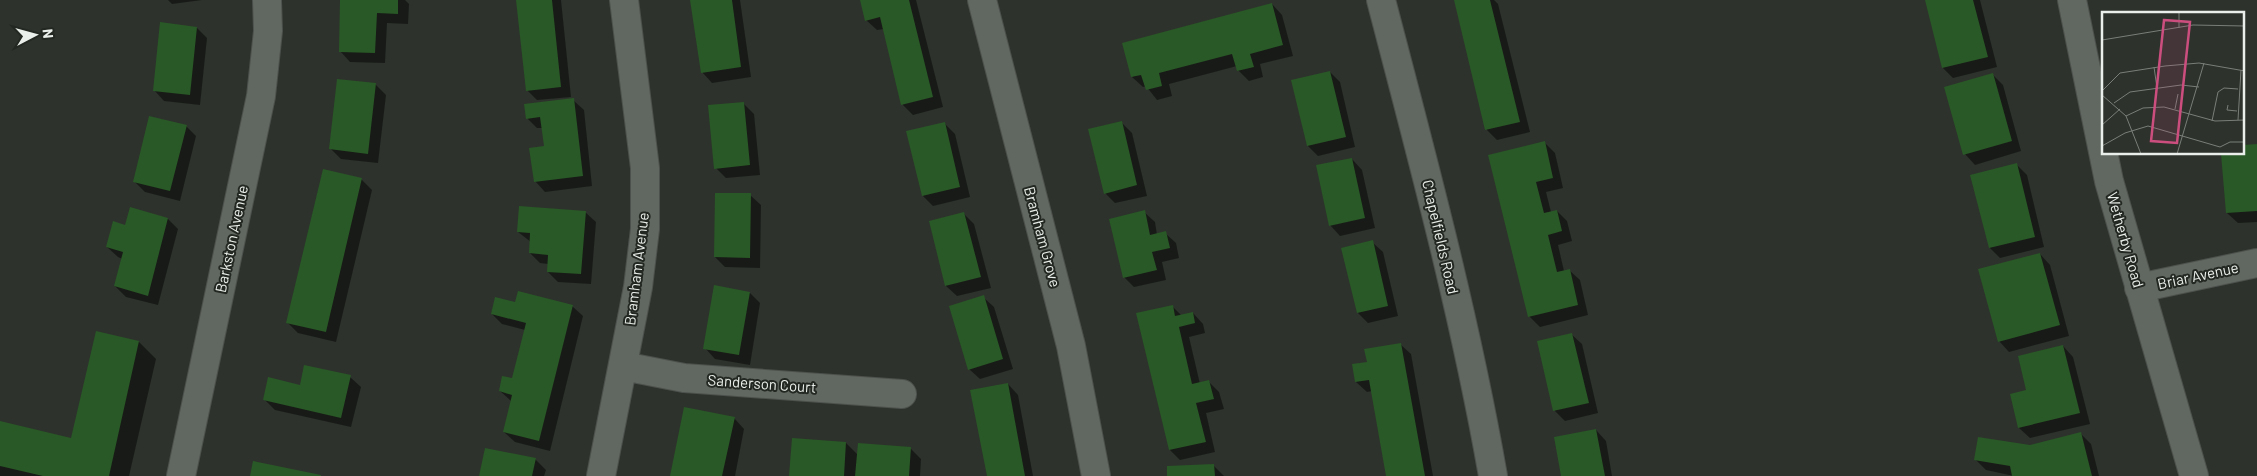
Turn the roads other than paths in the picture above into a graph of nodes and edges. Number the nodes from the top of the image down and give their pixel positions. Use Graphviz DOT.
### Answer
graph roads {
  1 [pos="267,0"];
  2 [pos="624,0"];
  3 [pos="1381,0"];
  4 [pos="2072,0"];
  5 [pos="990,2"];
  6 [pos="2102,147"];
  7 [pos="2104,155"];
  8 [pos="2257,263"];
  9 [pos="2139,288"];
  10 [pos="623,366"];
  11 [pos="902,394"];
  12 [pos="181,476"];
  13 [pos="601,476"];
  14 [pos="1096,476"];
  15 [pos="1493,476"];
  16 [pos="2194,476"];
  1 -- 12 [label="street, Barkston Avenue"];
  2 -- 10 [label="street, Bramham Avenue"];
  3 -- 15 [label="street, Chapelfields Road"];
  4 -- 6 [label="street, Wetherby Road"];
  5 -- 14 [label="street, Bramham Grove"];
  7 -- 9 [label="street, Wetherby Road"];
  8 -- 9 [label="street, Briar Avenue"];
  9 -- 16 [label="street, Wetherby Road"];
  10 -- 11 [label="street, Sanderson Court"];
  10 -- 13 [label="street, Bramham Avenue"];
}
